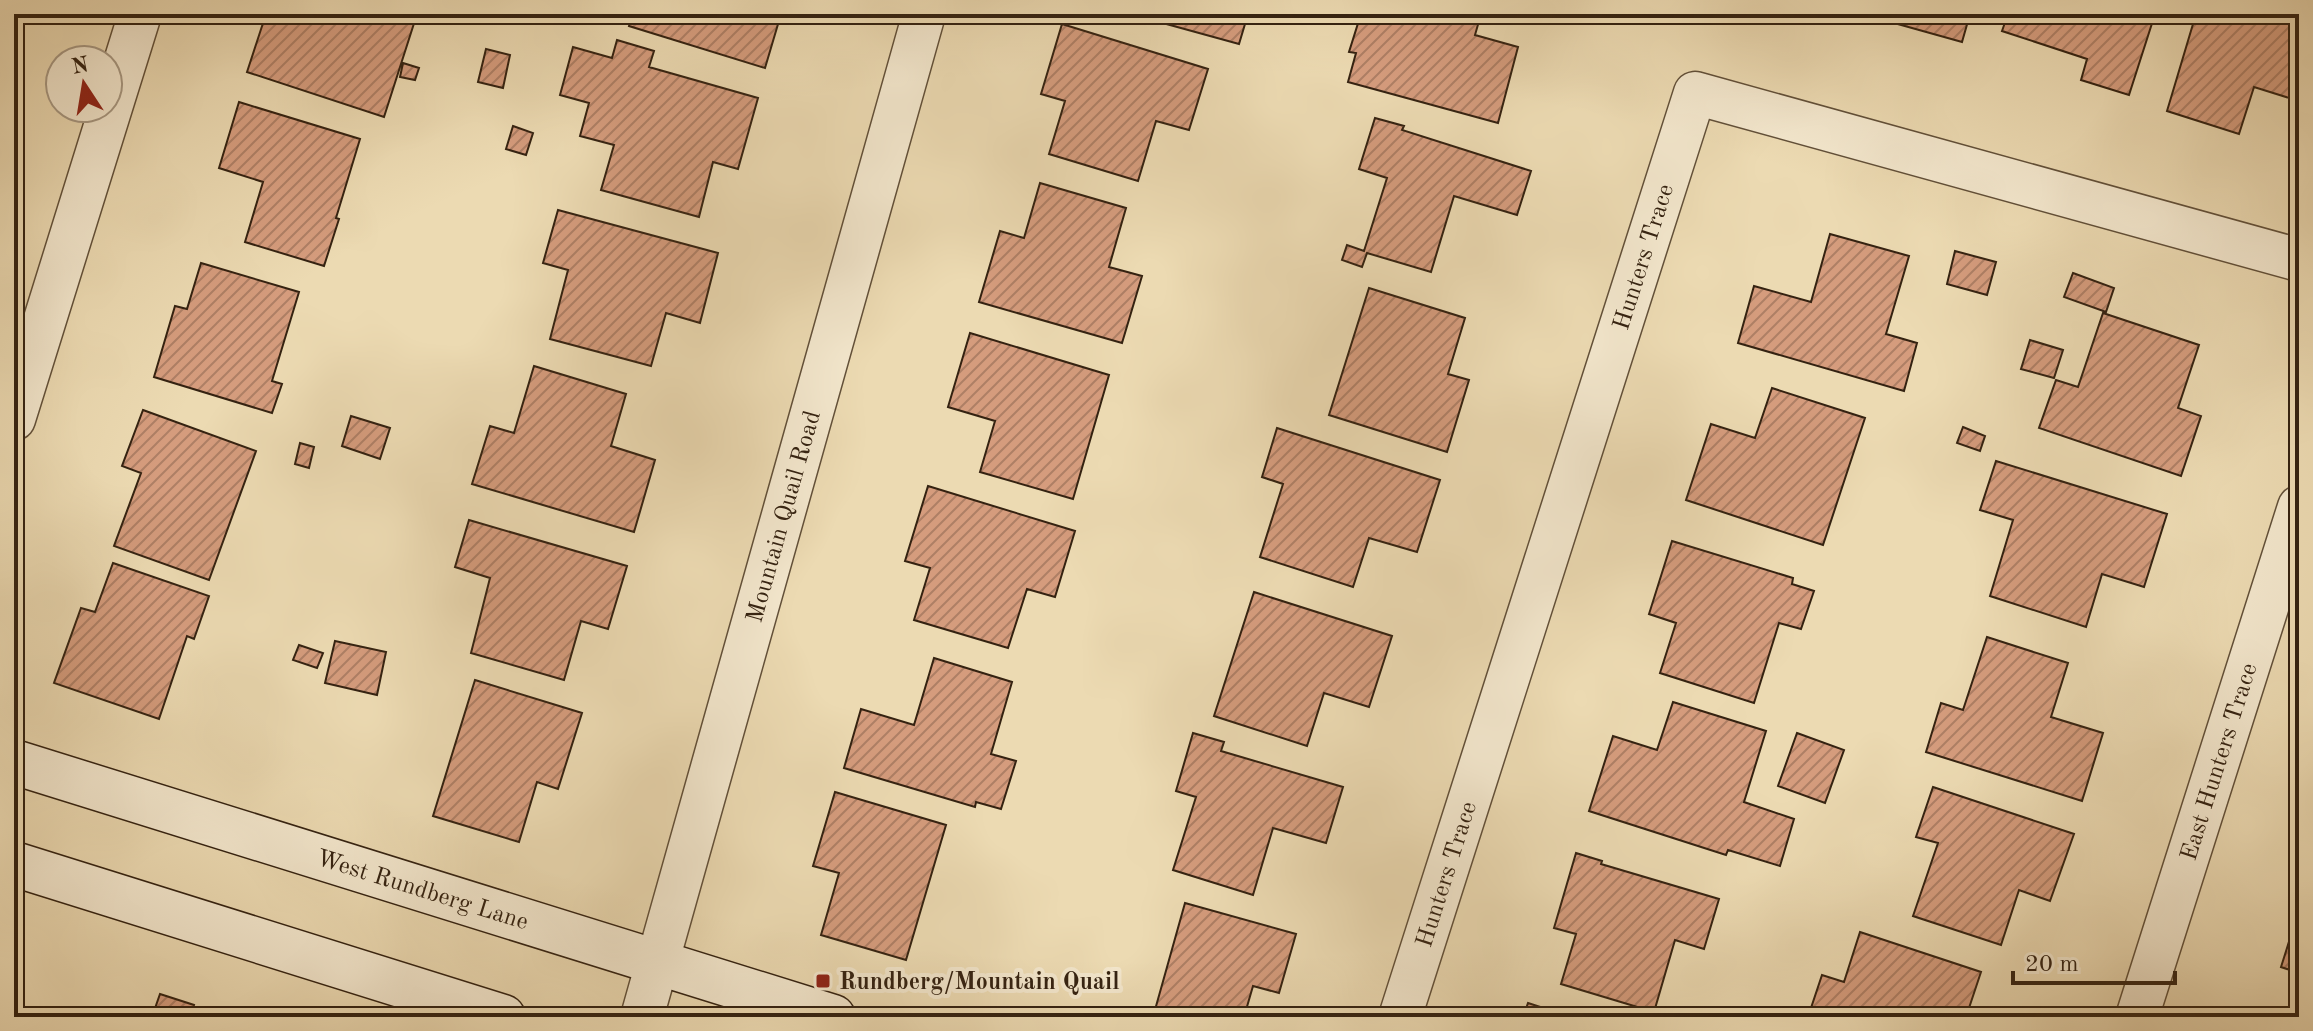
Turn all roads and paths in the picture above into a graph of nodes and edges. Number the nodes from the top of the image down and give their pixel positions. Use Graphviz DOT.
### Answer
graph roads {
  1 [pos="140,14"];
  2 [pos="924,14"];
  3 [pos="2299,260"];
  4 [pos="14,419"];
  5 [pos="2299,507"];
  6 [pos="14,762"];
  7 [pos="14,864"];
  8 [pos="658,963"];
  9 [pos="503,1017"];
  10 [pos="642,1017"];
  11 [pos="833,1017"];
  12 [pos="1400,1017"];
  13 [pos="2137,1017"];
  1 -- 4 [label="street"];
  2 -- 8 [label="street, Mountain Quail Road"];
  3 -- 12 [label="street, Hunters Trace"];
  5 -- 13 [label="street, East Hunters Trace"];
  6 -- 8 [label="main road, West Rundberg Lane"];
  7 -- 9 [label="main road"];
  8 -- 10 [label="street, Mountain Quail Road"];
  8 -- 11 [label="main road, West Rundberg Lane"];
}
